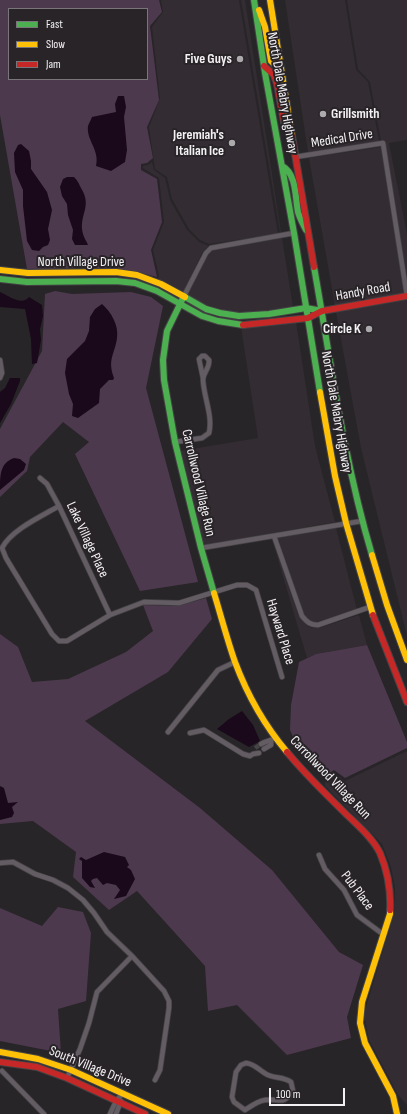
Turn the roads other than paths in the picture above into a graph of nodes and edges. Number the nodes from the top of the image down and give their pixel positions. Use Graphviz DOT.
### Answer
graph roads {
  1 [pos="255,0"];
  2 [pos="270,0"];
  3 [pos="264,66"];
  4 [pos="281,70"];
  5 [pos="295,157"];
  6 [pos="282,166"];
  7 [pos="294,233"];
  8 [pos="308,235"];
  9 [pos="0,270"];
  10 [pos="0,279"];
  11 [pos="184,296"];
  12 [pos="407,296"];
  13 [pos="180,304"];
  14 [pos="306,308"];
  15 [pos="322,311"];
  16 [pos="244,316"];
  17 [pos="308,318"];
  18 [pos="243,324"];
  19 [pos="0,360"];
  20 [pos="0,378"];
  21 [pos="203,378"];
  22 [pos="175,442"];
  23 [pos="40,478"];
  24 [pos="59,506"];
  25 [pos="362,521"];
  26 [pos="346,524"];
  27 [pos="274,536"];
  28 [pos="201,548"];
  29 [pos="213,592"];
  30 [pos="370,607"];
  31 [pos="110,616"];
  32 [pos="407,660"];
  33 [pos="235,662"];
  34 [pos="282,677"];
  35 [pos="407,702"];
  36 [pos="168,732"];
  37 [pos="190,733"];
  38 [pos="273,739"];
  39 [pos="261,744"];
  40 [pos="255,748"];
  41 [pos="264,749"];
  42 [pos="259,753"];
  43 [pos="253,754"];
  44 [pos="319,855"];
  45 [pos="0,863"];
  46 [pos="384,935"];
  47 [pos="132,956"];
  48 [pos="0,1052"];
  49 [pos="0,1062"];
  50 [pos="71,1070"];
  51 [pos="2,1071"];
  52 [pos="67,1078"];
  53 [pos="155,1080"];
  54 [pos="123,1094"];
  55 [pos="118,1102"];
  56 [pos="245,1112"];
  57 [pos="44,1114"];
  58 [pos="110,1114"];
  59 [pos="116,1114"];
  60 [pos="145,1114"];
  61 [pos="168,1114"];
  62 [pos="397,1114"];
  1 -- 3 [label="street, North Dale Mabry Highway"];
  1 -- 4 [label="street"];
  2 -- 4 [label="street, North Dale Mabry Highway"];
  3 -- 5 [label="street"];
  3 -- 6 [label="street, North Dale Mabry Highway"];
  4 -- 5 [label="street, North Dale Mabry Highway"];
  5 -- 8 [label="street, North Dale Mabry Highway"];
  5 -- 12 [label="street, Medical Drive"];
  6 -- 7 [label="street, North Dale Mabry Highway"];
  6 -- 8 [label="street"];
  7 -- 11 [label="street"];
  7 -- 14 [label="street, North Dale Mabry Highway"];
  8 -- 15 [label="street, North Dale Mabry Highway"];
  9 -- 11 [label="street, North Village Drive"];
  10 -- 13 [label="street, North Village Drive"];
  11 -- 13 [label="street, Carrollwood Village Run"];
  11 -- 16 [label="street, North Village Drive"];
  12 -- 15 [label="street, Handy Road"];
  13 -- 18 [label="street, North Village Drive"];
  13 -- 22 [label="street, Carrollwood Village Run"];
  14 -- 15 [label="street, North Village Drive"];
  14 -- 16 [label="street, North Village Drive"];
  14 -- 17 [label="street, North Dale Mabry Highway"];
  15 -- 17 [label="street, North Village Drive"];
  15 -- 25 [label="street, North Dale Mabry Highway"];
  16 -- 18 [label="street"];
  17 -- 18 [label="street, North Village Drive"];
  17 -- 26 [label="street, North Dale Mabry Highway"];
  19 -- 20 [label="street"];
  21 -- 22 [label="street"];
  22 -- 28 [label="street, Carrollwood Village Run"];
  23 -- 24 [label="street, Lake Village Place"];
  24 -- 31 [label="street, Lake Village Place"];
  24 -- 31 [label="street"];
  25 -- 26 [label="street"];
  25 -- 32 [label="street, North Dale Mabry Highway"];
  26 -- 27 [label="street"];
  26 -- 30 [label="street, North Dale Mabry Highway"];
  27 -- 28 [label="street"];
  27 -- 30 [label="street"];
  28 -- 29 [label="street, Carrollwood Village Run"];
  29 -- 31 [label="street"];
  29 -- 33 [label="street, Carrollwood Village Run"];
  29 -- 34 [label="street, Hayward Place"];
  30 -- 35 [label="street, North Dale Mabry Highway"];
  33 -- 36 [label="street"];
  33 -- 38 [label="street, Carrollwood Village Run"];
  37 -- 43 [label="street"];
  38 -- 39 [label="street"];
  38 -- 41 [label="street"];
  38 -- 46 [label="street, Carrollwood Village Run"];
  40 -- 43 [label="street"];
  42 -- 43 [label="street"];
  44 -- 46 [label="street, Pub Place"];
  45 -- 47 [label="street"];
  46 -- 62 [label="street, Carrollwood Village Run"];
  47 -- 50 [label="street"];
  47 -- 53 [label="street"];
  48 -- 50 [label="street, South Village Drive"];
  49 -- 52 [label="street, South Village Drive"];
  50 -- 52 [label="street"];
  50 -- 54 [label="street, South Village Drive"];
  51 -- 57 [label="street"];
  52 -- 55 [label="street, South Village Drive"];
  54 -- 55 [label="street"];
  54 -- 61 [label="street, South Village Drive"];
  55 -- 58 [label="street"];
  55 -- 59 [label="street"];
  55 -- 60 [label="street, South Village Drive"];
  56 -- 56 [label="street"];
}
